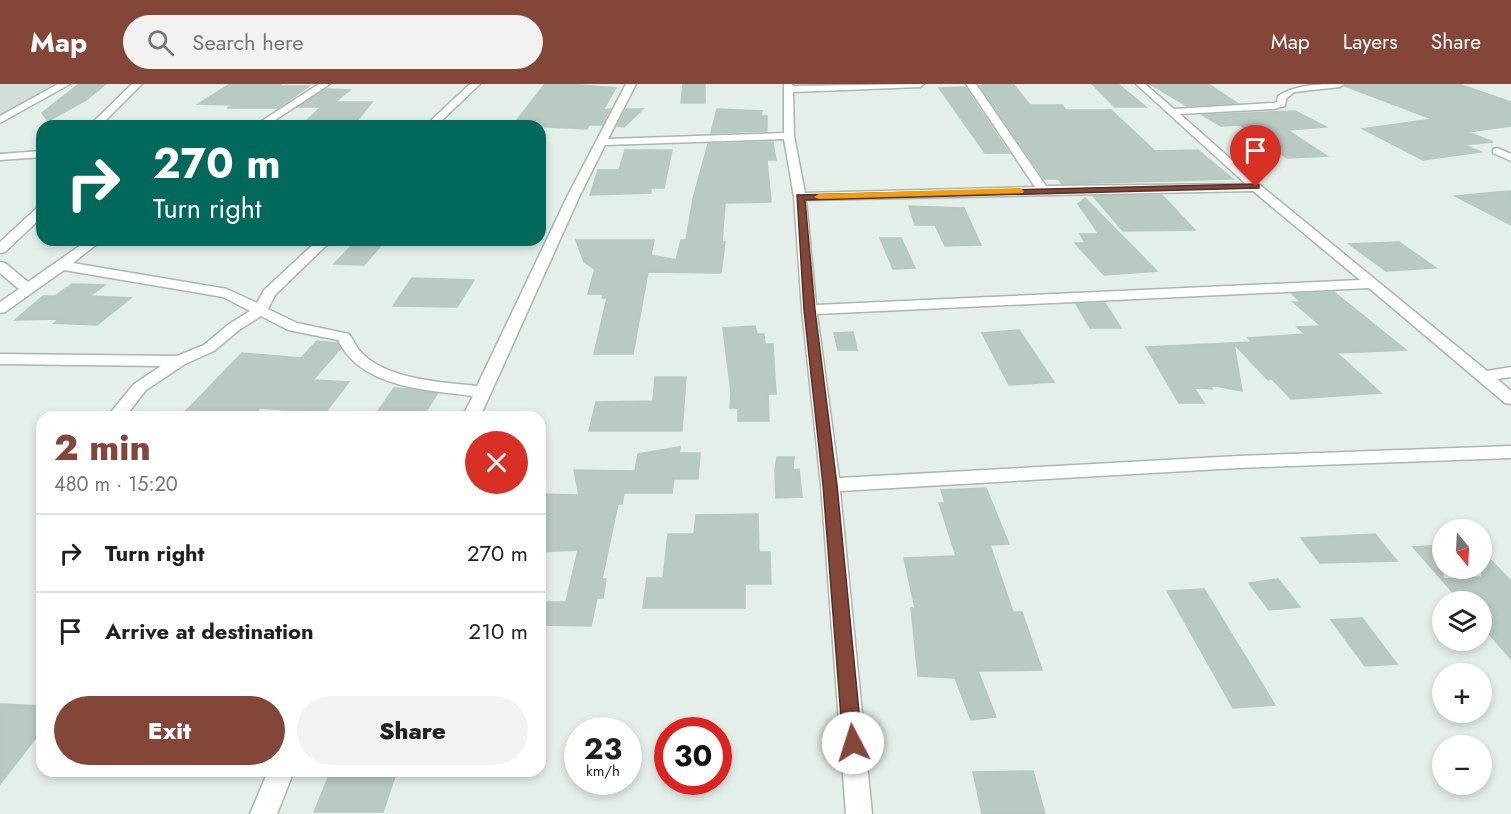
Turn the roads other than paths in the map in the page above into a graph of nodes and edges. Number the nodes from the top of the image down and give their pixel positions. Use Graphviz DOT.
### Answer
graph roads {
  1 [pos="65,84"];
  2 [pos="137,84"];
  3 [pos="325,84"];
  4 [pos="475,84"];
  5 [pos="631,84"];
  6 [pos="920,84"];
  7 [pos="971,84"];
  8 [pos="1140,84"];
  9 [pos="1341,84"];
  10 [pos="788,86"];
  11 [pos="1171,112"];
  12 [pos="0,120"];
  13 [pos="100,120"];
  14 [pos="268,120"];
  15 [pos="436,120"];
  16 [pos="789,136"];
  17 [pos="601,142"];
  18 [pos="1497,151"];
  19 [pos="36,155"];
  20 [pos="0,158"];
  21 [pos="1511,158"];
  22 [pos="1256,187"];
  23 [pos="1043,190"];
  24 [pos="800,197"];
  25 [pos="36,215"];
  26 [pos="3,243"];
  27 [pos="87,246"];
  28 [pos="320,246"];
  29 [pos="60,265"];
  30 [pos="0,266"];
  31 [pos="1374,284"];
  32 [pos="21,285"];
  33 [pos="0,290"];
  34 [pos="0,309"];
  35 [pos="809,310"];
  36 [pos="260,311"];
  37 [pos="0,359"];
  38 [pos="180,361"];
  39 [pos="1511,372"];
  40 [pos="1484,376"];
  41 [pos="484,392"];
  42 [pos="1511,399"];
  43 [pos="121,411"];
  44 [pos="474,411"];
  45 [pos="1511,452"];
  46 [pos="830,485"];
  47 [pos="278,777"];
  48 [pos="263,814"];
  49 [pos="859,814"];
  1 -- 12 [label="street"];
  2 -- 13 [label="street"];
  3 -- 14 [label="street"];
  4 -- 15 [label="street"];
  5 -- 17 [label="street"];
  6 -- 10 [label="street"];
  7 -- 23 [label="street"];
  8 -- 11 [label="street"];
  9 -- 11 [label="street"];
  10 -- 16 [label="street"];
  11 -- 22 [label="street"];
  16 -- 17 [label="street"];
  16 -- 24 [label="street"];
  17 -- 41 [label="street"];
  18 -- 21 [label="street"];
  19 -- 20 [label="street"];
  22 -- 23 [label="street"];
  22 -- 31 [label="street"];
  23 -- 24 [label="street"];
  24 -- 35 [label="street"];
  25 -- 26 [label="street"];
  27 -- 29 [label="street"];
  28 -- 36 [label="street"];
  29 -- 32 [label="street"];
  29 -- 36 [label="street"];
  30 -- 32 [label="street"];
  31 -- 35 [label="street"];
  31 -- 40 [label="street"];
  32 -- 33 [label="street"];
  32 -- 34 [label="street"];
  35 -- 46 [label="street"];
  36 -- 38 [label="street"];
  36 -- 41 [label="street"];
  37 -- 38 [label="street"];
  38 -- 43 [label="street"];
  39 -- 40 [label="street"];
  40 -- 42 [label="street"];
  41 -- 44 [label="street"];
  45 -- 46 [label="street"];
  46 -- 49 [label="street"];
  47 -- 48 [label="street"];
}
